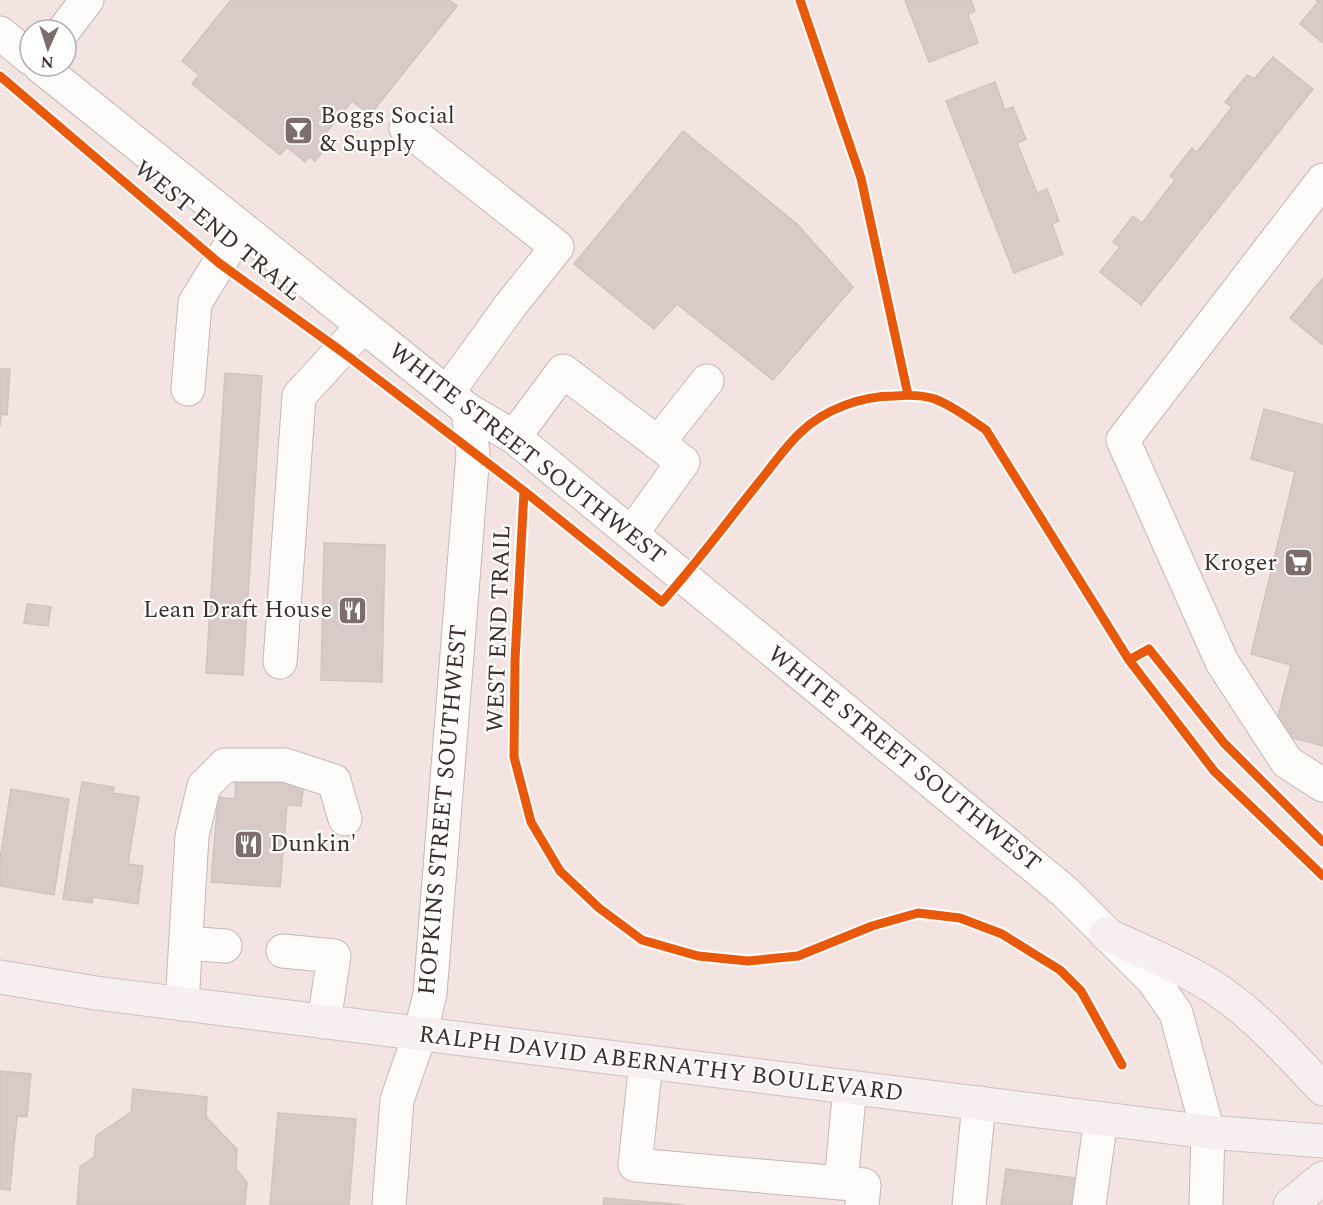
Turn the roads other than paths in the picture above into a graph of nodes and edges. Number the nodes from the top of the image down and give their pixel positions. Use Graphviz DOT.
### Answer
graph roads {
  1 [pos="87,0"];
  2 [pos="73,18"];
  3 [pos="0,33"];
  4 [pos="18,48"];
  5 [pos="55,78"];
  6 [pos="406,128"];
  7 [pos="1323,180"];
  8 [pos="241,228"];
  9 [pos="363,326"];
  10 [pos="707,381"];
  11 [pos="188,389"];
  12 [pos="458,402"];
  13 [pos="514,437"];
  14 [pos="658,443"];
  15 [pos="632,533"];
  16 [pos="280,662"];
  17 [pos="1323,785"];
  18 [pos="345,819"];
  19 [pos="1106,934"];
  20 [pos="186,942"];
  21 [pos="225,946"];
  22 [pos="283,951"];
  23 [pos="0,977"];
  24 [pos="182,1004"];
  25 [pos="324,1022"];
  26 [pos="420,1034"];
  27 [pos="646,1062"];
  28 [pos="850,1087"];
  29 [pos="1323,1089"];
  30 [pos="979,1103"];
  31 [pos="1101,1119"];
  32 [pos="1208,1132"];
  33 [pos="1323,1141"];
  34 [pos="1323,1178"];
  35 [pos="852,1194"];
  36 [pos="388,1205"];
  37 [pos="969,1205"];
  38 [pos="1089,1205"];
  39 [pos="1206,1205"];
  40 [pos="1290,1205"];
  1 -- 2 [label="street"];
  3 -- 4 [label="street"];
  5 -- 8 [label="street, WHITE STREET SOUTHWEST"];
  6 -- 12 [label="street"];
  7 -- 17 [label="street"];
  8 -- 9 [label="street, WHITE STREET SOUTHWEST"];
  8 -- 11 [label="street"];
  9 -- 12 [label="street, WHITE STREET SOUTHWEST"];
  9 -- 16 [label="street"];
  10 -- 14 [label="street"];
  12 -- 13 [label="street, WHITE STREET SOUTHWEST"];
  12 -- 26 [label="street, HOPKINS STREET SOUTHWEST"];
  13 -- 14 [label="street"];
  13 -- 15 [label="street, WHITE STREET SOUTHWEST"];
  14 -- 15 [label="street"];
  15 -- 19 [label="street, WHITE STREET SOUTHWEST"];
  18 -- 20 [label="street"];
  19 -- 29 [label="main road"];
  19 -- 32 [label="street, WHITE STREET SOUTHWEST"];
  20 -- 21 [label="street"];
  20 -- 24 [label="street"];
  22 -- 25 [label="street"];
  23 -- 24 [label="main road, RALPH DAVID ABERNATHY BOULEVARD"];
  24 -- 25 [label="main road, RALPH DAVID ABERNATHY BOULEVARD"];
  25 -- 26 [label="main road, RALPH DAVID ABERNATHY BOULEVARD"];
  26 -- 27 [label="main road, RALPH DAVID ABERNATHY BOULEVARD"];
  26 -- 36 [label="street, HOPKINS STREET SOUTHWEST"];
  27 -- 28 [label="main road, RALPH DAVID ABERNATHY BOULEVARD"];
  27 -- 35 [label="street"];
  28 -- 30 [label="main road, RALPH DAVID ABERNATHY BOULEVARD"];
  28 -- 35 [label="street"];
  30 -- 31 [label="main road, RALPH DAVID ABERNATHY BOULEVARD"];
  30 -- 37 [label="street"];
  31 -- 32 [label="main road, RALPH DAVID ABERNATHY BOULEVARD"];
  31 -- 38 [label="street"];
  32 -- 33 [label="main road, RALPH DAVID ABERNATHY BOULEVARD"];
  32 -- 39 [label="street, WHITE STREET SOUTHWEST"];
  34 -- 40 [label="main road"];
}
